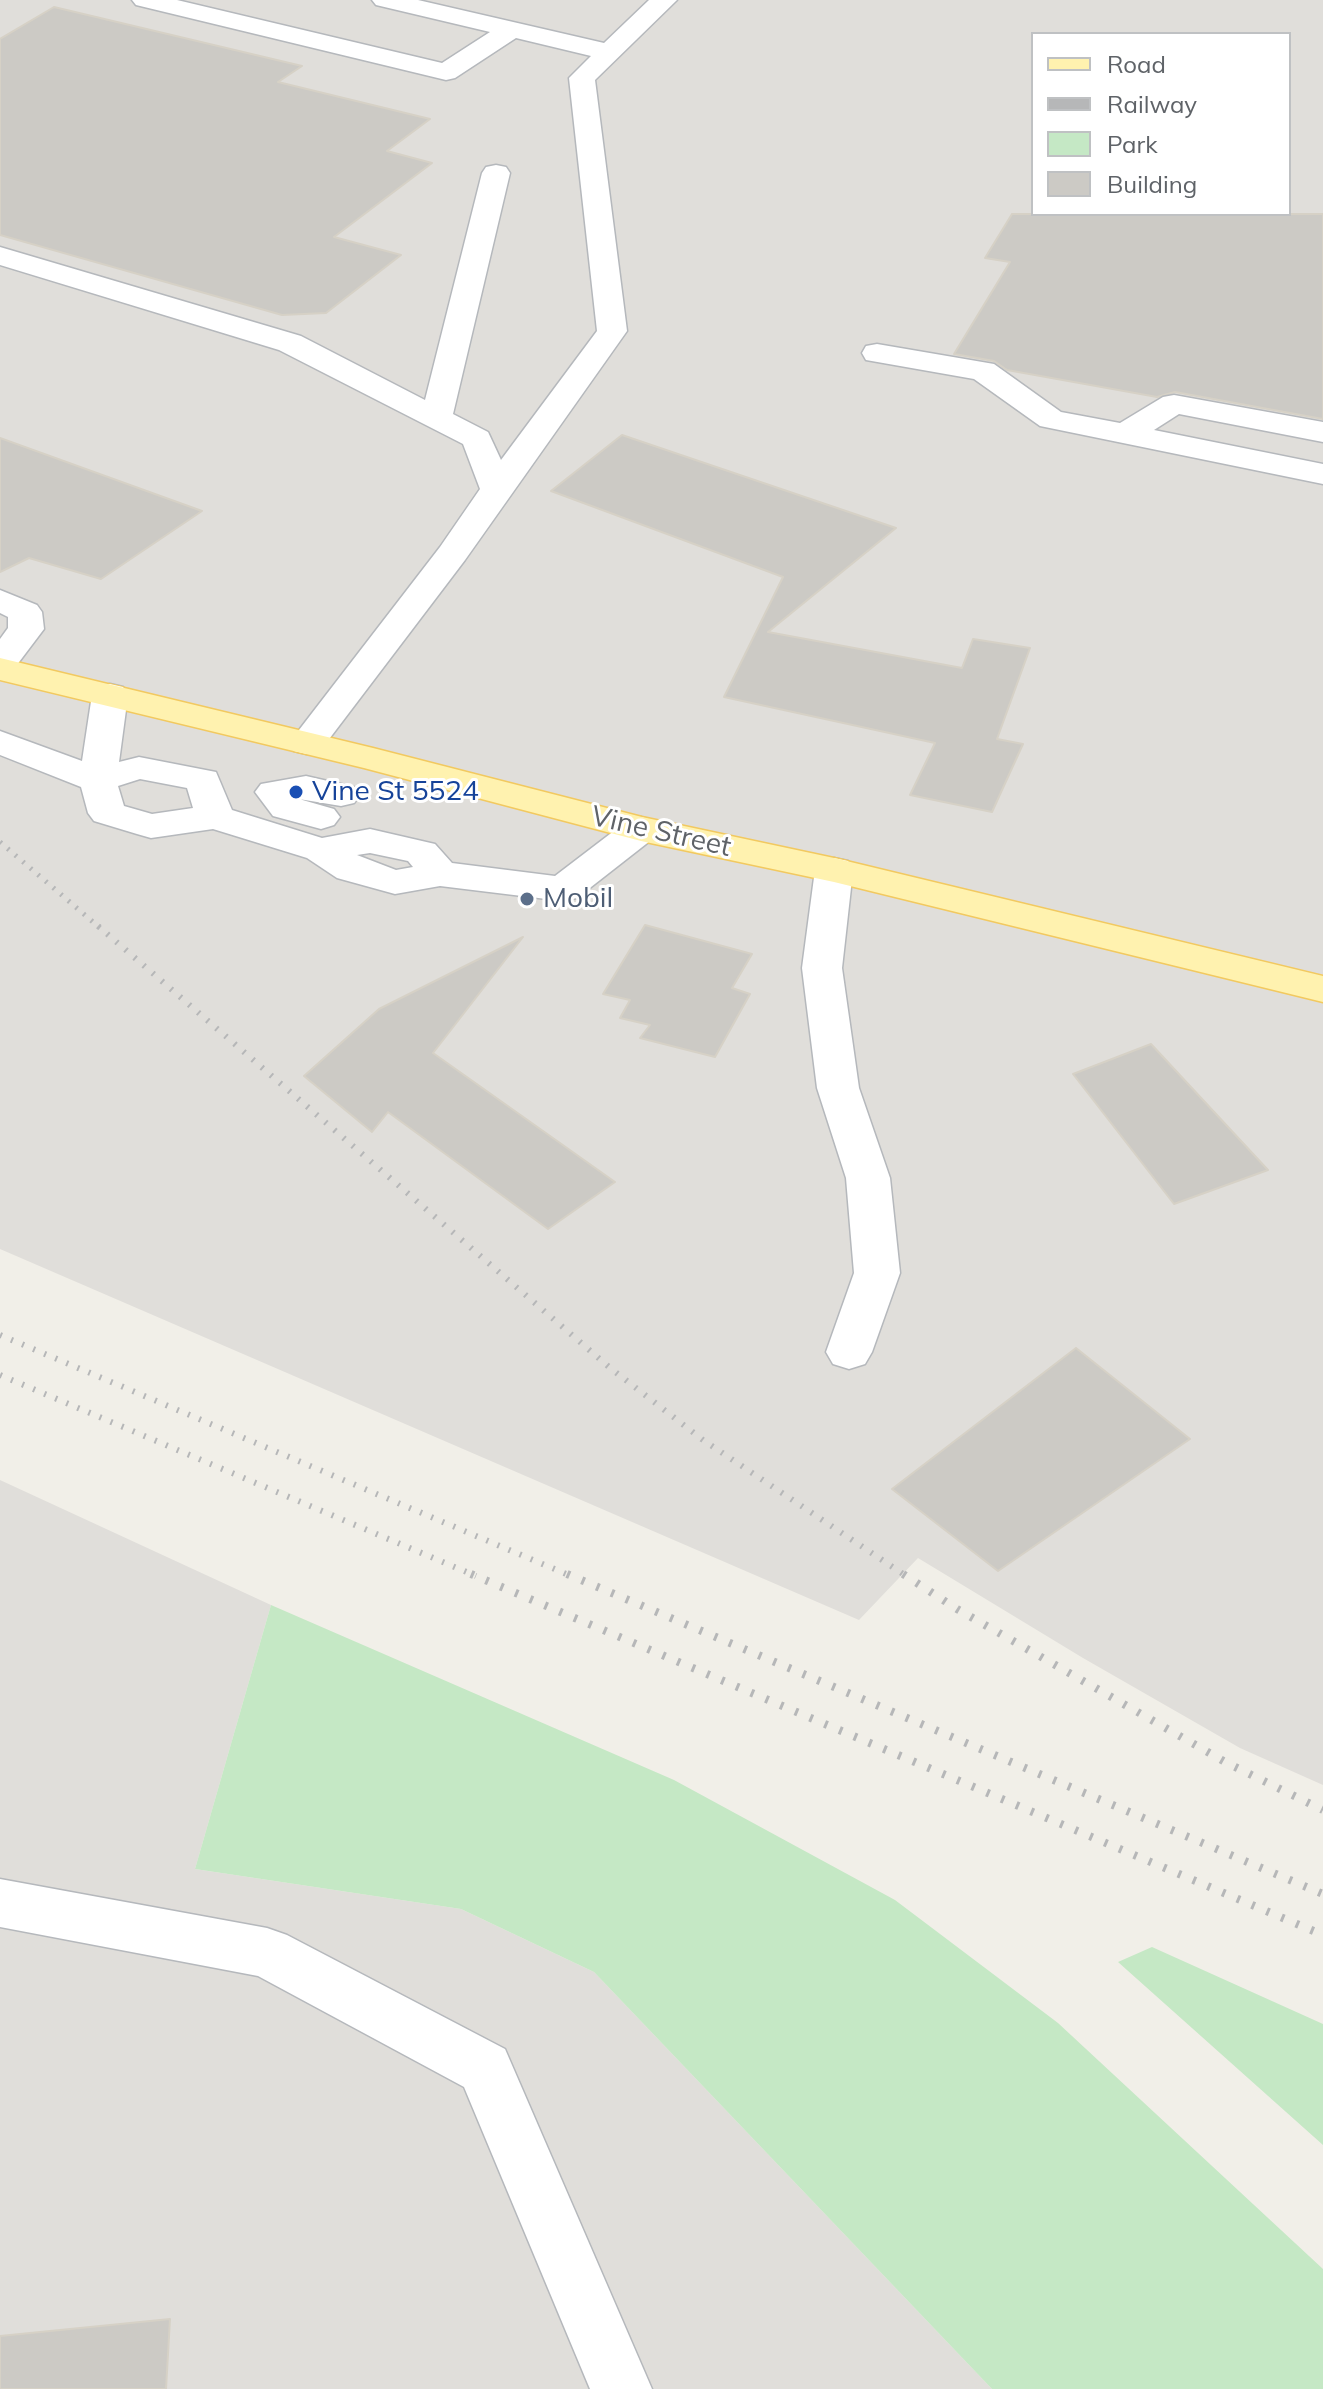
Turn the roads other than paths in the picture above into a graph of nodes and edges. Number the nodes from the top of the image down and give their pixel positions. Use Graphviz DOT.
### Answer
graph roads {
  1 [pos="145,0"];
  2 [pos="385,0"];
  3 [pos="664,0"];
  4 [pos="511,30"];
  5 [pos="609,52"];
  6 [pos="496,173"];
  7 [pos="0,256"];
  8 [pos="877,353"];
  9 [pos="436,418"];
  10 [pos="1291,427"];
  11 [pos="1323,432"];
  12 [pos="1124,435"];
  13 [pos="1266,462"];
  14 [pos="1323,474"];
  15 [pos="496,489"];
  16 [pos="0,600"];
  17 [pos="0,662"];
  18 [pos="0,669"];
  19 [pos="110,695"];
  20 [pos="0,742"];
  21 [pos="307,743"];
  22 [pos="373,759"];
  23 [pos="98,780"];
  24 [pos="203,780"];
  25 [pos="215,817"];
  26 [pos="320,827"];
  27 [pos="641,829"];
  28 [pos="834,870"];
  29 [pos="1323,989"];
  30 [pos="849,1352"];
  31 [pos="0,1903"];
  32 [pos="621,2389"];
  1 -- 4 [label="lane"];
  2 -- 4 [label="lane"];
  3 -- 5 [label="lane"];
  4 -- 5 [label="lane"];
  5 -- 15 [label="lane"];
  6 -- 9 [label="lane"];
  7 -- 9 [label="lane"];
  8 -- 12 [label="lane"];
  9 -- 15 [label="lane"];
  10 -- 11 [label="lane"];
  10 -- 12 [label="lane"];
  10 -- 13 [label="lane"];
  12 -- 13 [label="lane"];
  13 -- 14 [label="lane"];
  15 -- 21 [label="lane"];
  16 -- 17 [label="lane"];
  18 -- 19 [label="main road, Vine Street"];
  19 -- 21 [label="main road, Vine Street"];
  19 -- 23 [label="lane"];
  20 -- 23 [label="lane"];
  21 -- 22 [label="main road, Vine Street"];
  22 -- 26 [label="lane"];
  22 -- 27 [label="main road, Vine Street"];
  23 -- 24 [label="lane"];
  23 -- 25 [label="lane"];
  24 -- 25 [label="lane"];
  24 -- 26 [label="lane"];
  25 -- 26 [label="lane"];
  26 -- 27 [label="lane"];
  27 -- 28 [label="main road, Vine Street"];
  28 -- 29 [label="main road, Vine Street"];
  28 -- 30 [label="lane"];
  31 -- 32 [label="lane"];
}
